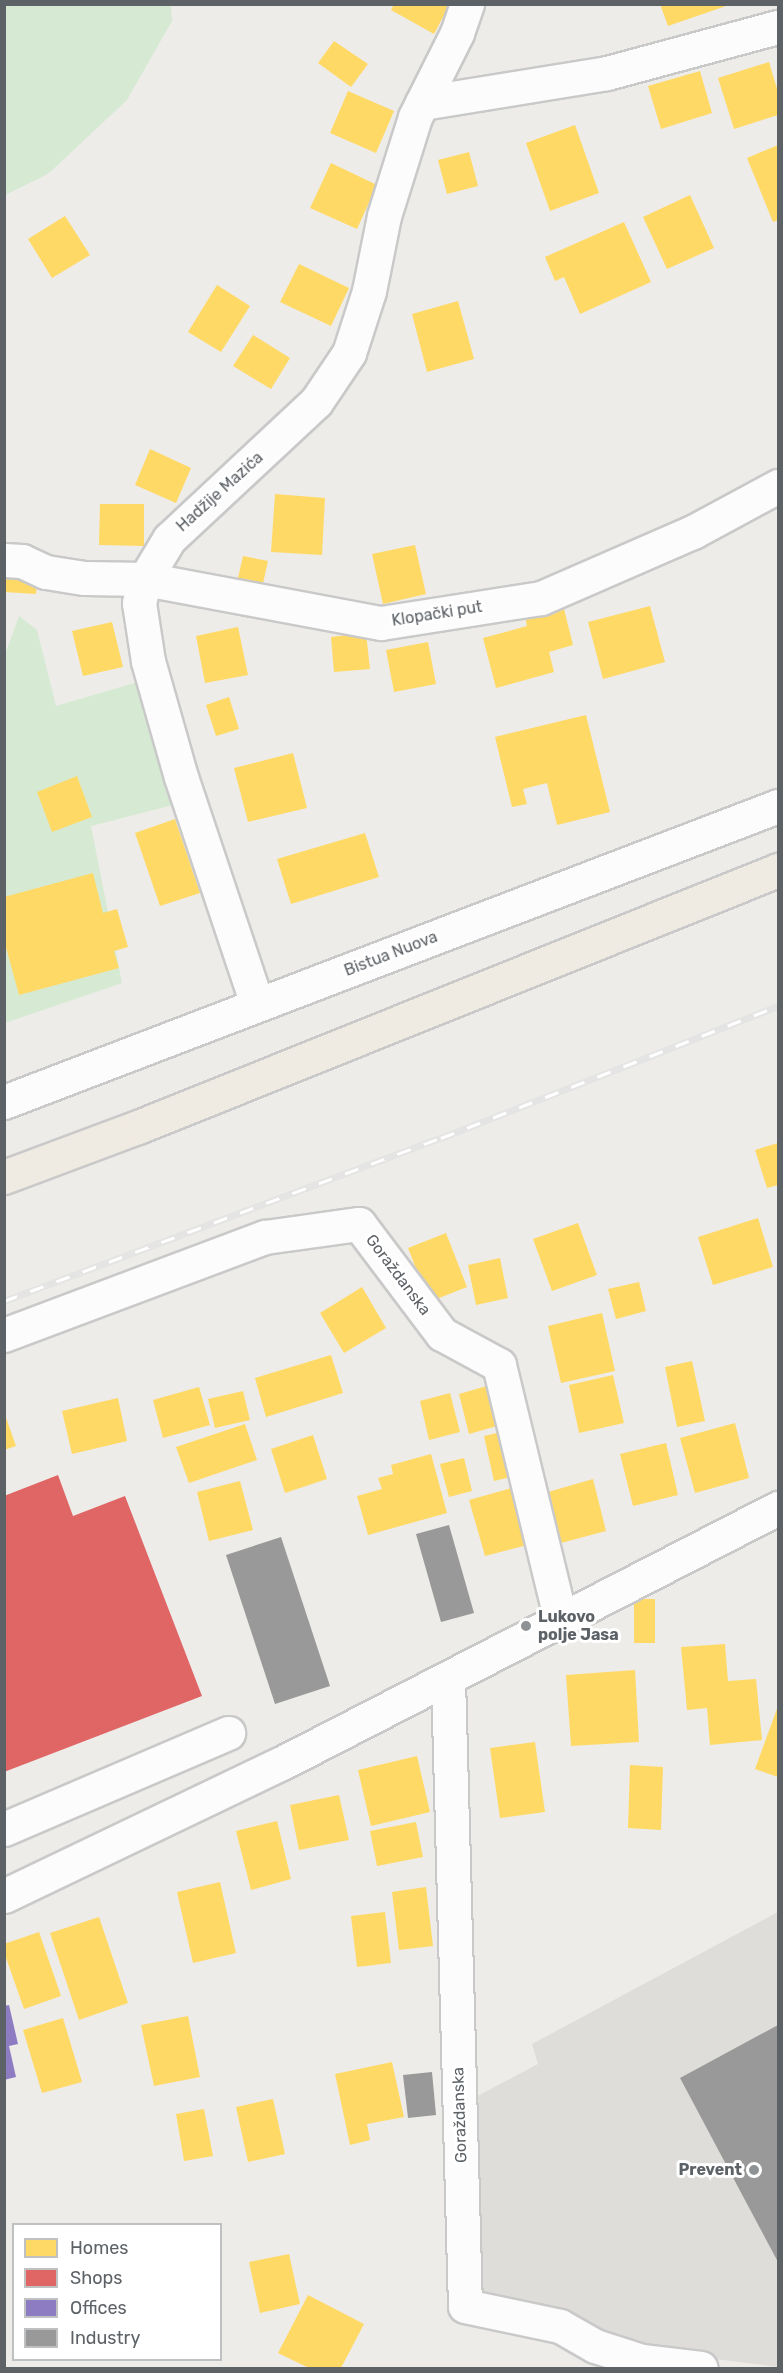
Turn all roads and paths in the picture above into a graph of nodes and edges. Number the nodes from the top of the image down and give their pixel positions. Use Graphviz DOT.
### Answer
graph roads {
  1 [pos="467,4"];
  2 [pos="778,27"];
  3 [pos="422,103"];
  4 [pos="778,486"];
  5 [pos="4,560"];
  6 [pos="145,579"];
  7 [pos="778,806"];
  8 [pos="778,870"];
  9 [pos="257,1004"];
  10 [pos="4,1102"];
  11 [pos="4,1177"];
  12 [pos="4,1335"];
  13 [pos="778,1508"];
  14 [pos="561,1621"];
  15 [pos="448,1679"];
  16 [pos="228,1733"];
  17 [pos="4,1829"];
  18 [pos="4,1896"];
  19 [pos="701,2368"];
  1 -- 3 [label="street, Hadžije Mazića"];
  2 -- 3 [label="street"];
  3 -- 6 [label="street, Hadžije Mazića"];
  4 -- 6 [label="street, Klopački put"];
  5 -- 6 [label="street, Klopački put"];
  6 -- 9 [label="street, Hadžije Mazića"];
  7 -- 9 [label="street, Bistua Nuova"];
  8 -- 11 [label="highway"];
  9 -- 10 [label="street, Bistua Nuova"];
  12 -- 14 [label="street, Goraždanska"];
  13 -- 14 [label="street"];
  14 -- 15 [label="street"];
  15 -- 18 [label="street"];
  15 -- 19 [label="street, Goraždanska"];
  16 -- 17 [label="street"];
}
